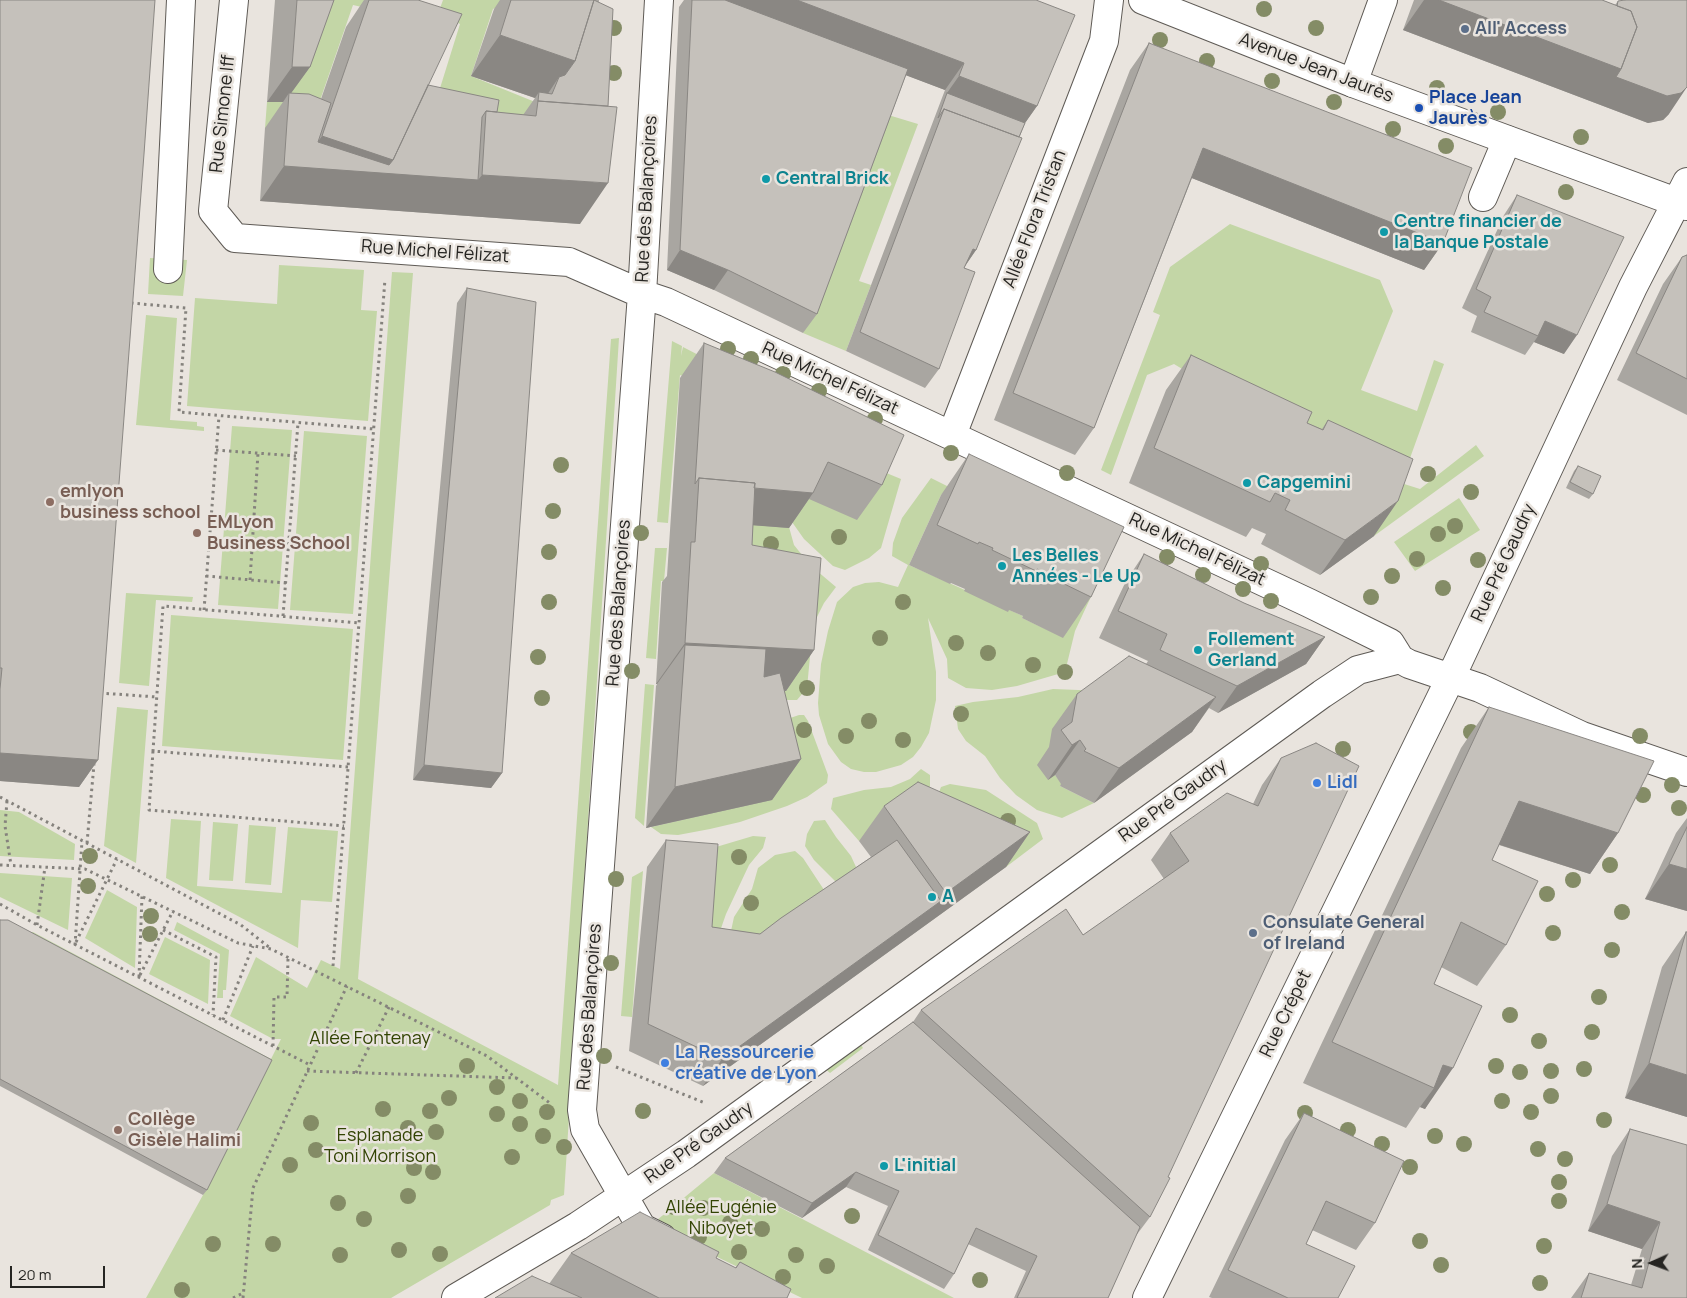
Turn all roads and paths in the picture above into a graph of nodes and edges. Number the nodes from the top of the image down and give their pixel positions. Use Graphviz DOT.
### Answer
graph roads {
  1 [pos="181,0"];
  2 [pos="234,0"];
  3 [pos="659,0"];
  4 [pos="1109,0"];
  5 [pos="1143,0"];
  6 [pos="1383,0"];
  7 [pos="1353,83"];
  8 [pos="1507,140"];
  9 [pos="1483,197"];
  10 [pos="1684,197"];
  11 [pos="224,224"];
  12 [pos="168,269"];
  13 [pos="386,272"];
  14 [pos="642,294"];
  15 [pos="131,295"];
  16 [pos="219,416"];
  17 [pos="298,423"];
  18 [pos="374,430"];
  19 [pos="952,435"];
  20 [pos="216,450"];
  21 [pos="258,453"];
  22 [pos="296,456"];
  23 [pos="206,576"];
  24 [pos="250,580"];
  25 [pos="286,583"];
  26 [pos="204,610"];
  27 [pos="282,616"];
  28 [pos="359,623"];
  29 [pos="1400,659"];
  30 [pos="1451,677"];
  31 [pos="100,684"];
  32 [pos="157,698"];
  33 [pos="153,751"];
  34 [pos="94,759"];
  35 [pos="348,767"];
  36 [pos="1687,772"];
  37 [pos="0,797"];
  38 [pos="7,801"];
  39 [pos="344,826"];
  40 [pos="82,841"];
  41 [pos="87,843"];
  42 [pos="117,859"];
  43 [pos="0,865"];
  44 [pos="11,865"];
  45 [pos="45,867"];
  46 [pos="80,869"];
  47 [pos="107,880"];
  48 [pos="142,896"];
  49 [pos="0,904"];
  50 [pos="173,911"];
  51 [pos="37,925"];
  52 [pos="163,930"];
  53 [pos="75,945"];
  54 [pos="253,946"];
  55 [pos="270,949"];
  56 [pos="288,958"];
  57 [pos="333,966"];
  58 [pos="139,977"];
  59 [pos="347,986"];
  60 [pos="389,1007"];
  61 [pos="213,1015"];
  62 [pos="223,1020"];
  63 [pos="273,1046"];
  64 [pos="310,1065"];
  65 [pos="609,1065"];
  66 [pos="307,1072"];
  67 [pos="356,1073"];
  68 [pos="516,1078"];
  69 [pos="553,1105"];
  70 [pos="712,1107"];
  71 [pos="624,1195"];
  72 [pos="687,1250"];
  73 [pos="243,1292"];
  74 [pos="234,1298"];
  75 [pos="243,1298"];
  76 [pos="456,1298"];
  77 [pos="1146,1298"];
  1 -- 12 [label="street"];
  2 -- 11 [label="street, Rue Simone Iff"];
  3 -- 14 [label="street, Rue des Balançoires"];
  4 -- 19 [label="street, Allée Flora Tristan"];
  5 -- 7 [label="street, Avenue Jean Jaurès"];
  6 -- 7 [label="street"];
  7 -- 8 [label="street, Avenue Jean Jaurès"];
  8 -- 9 [label="street"];
  8 -- 10 [label="street, Avenue Jean Jaurès"];
  10 -- 30 [label="street, Rue Pré Gaudry"];
  11 -- 14 [label="street, Rue Michel Félizat"];
  13 -- 18 [label="path"];
  14 -- 19 [label="street, Rue Michel Félizat"];
  14 -- 71 [label="street, Rue des Balançoires"];
  15 -- 16 [label="path"];
  16 -- 17 [label="path"];
  16 -- 20 [label="path"];
  17 -- 18 [label="path"];
  17 -- 22 [label="path"];
  18 -- 28 [label="path"];
  19 -- 29 [label="street, Rue Michel Félizat"];
  20 -- 21 [label="path"];
  20 -- 23 [label="path"];
  21 -- 22 [label="path"];
  21 -- 24 [label="path"];
  22 -- 25 [label="path"];
  23 -- 24 [label="path"];
  23 -- 26 [label="path"];
  24 -- 25 [label="path"];
  25 -- 27 [label="path"];
  26 -- 27 [label="path"];
  26 -- 32 [label="path"];
  27 -- 28 [label="path"];
  28 -- 35 [label="path"];
  29 -- 30 [label="street"];
  29 -- 71 [label="street, Rue Pré Gaudry"];
  30 -- 36 [label="street"];
  30 -- 77 [label="street, Rue Crépet"];
  31 -- 32 [label="path"];
  32 -- 33 [label="path"];
  33 -- 35 [label="path"];
  33 -- 39 [label="path"];
  34 -- 41 [label="path"];
  35 -- 39 [label="path"];
  37 -- 38 [label="path"];
  38 -- 40 [label="path"];
  38 -- 44 [label="path"];
  39 -- 57 [label="path"];
  40 -- 41 [label="path"];
  40 -- 46 [label="path"];
  41 -- 42 [label="path"];
  42 -- 47 [label="path"];
  42 -- 55 [label="path"];
  43 -- 44 [label="path"];
  44 -- 45 [label="path"];
  45 -- 46 [label="path"];
  45 -- 51 [label="path"];
  46 -- 47 [label="path"];
  46 -- 53 [label="path"];
  47 -- 48 [label="path"];
  47 -- 53 [label="path"];
  48 -- 50 [label="path"];
  48 -- 58 [label="path"];
  49 -- 51 [label="path"];
  50 -- 52 [label="path"];
  50 -- 54 [label="path"];
  51 -- 53 [label="path"];
  52 -- 58 [label="path"];
  52 -- 61 [label="path"];
  53 -- 58 [label="path"];
  54 -- 55 [label="path"];
  54 -- 62 [label="path"];
  55 -- 56 [label="path"];
  56 -- 59 [label="path"];
  56 -- 63 [label="path"];
  58 -- 61 [label="path"];
  59 -- 60 [label="path"];
  59 -- 64 [label="path"];
  60 -- 67 [label="path"];
  60 -- 68 [label="path"];
  61 -- 62 [label="path"];
  62 -- 63 [label="path"];
  63 -- 64 [label="path"];
  64 -- 66 [label="path"];
  65 -- 70 [label="path"];
  66 -- 67 [label="path"];
  66 -- 73 [label="path"];
  67 -- 68 [label="path"];
  68 -- 69 [label="path"];
  71 -- 72 [label="street"];
  71 -- 76 [label="street, Rue Pré Gaudry"];
  73 -- 74 [label="path"];
  73 -- 75 [label="path"];
}
